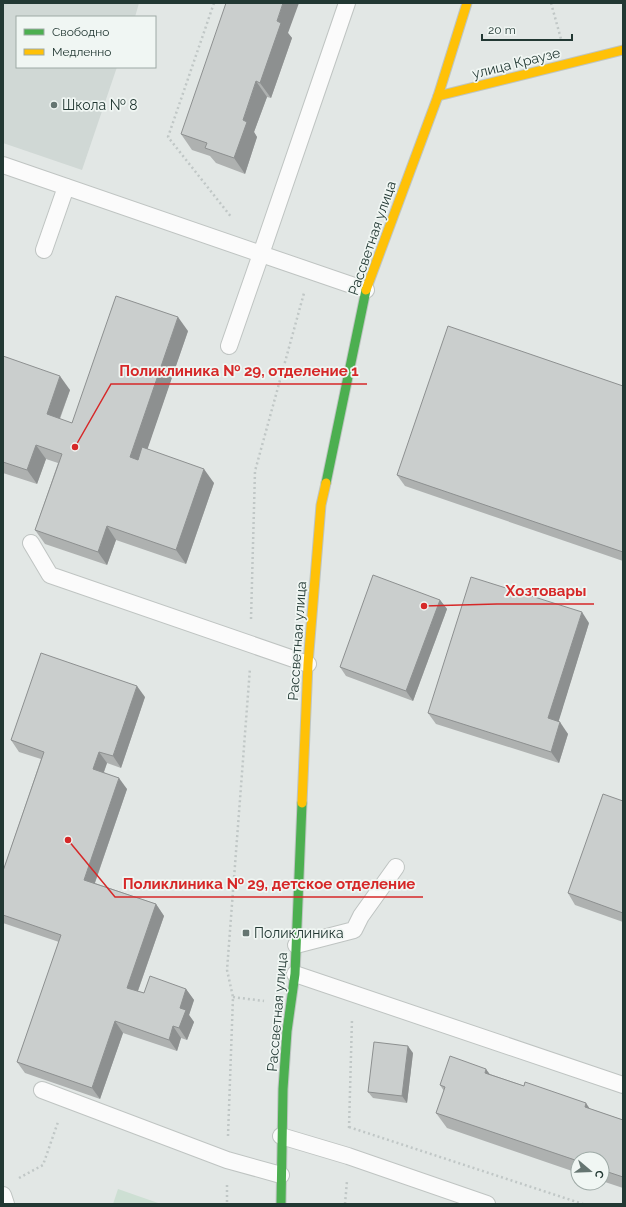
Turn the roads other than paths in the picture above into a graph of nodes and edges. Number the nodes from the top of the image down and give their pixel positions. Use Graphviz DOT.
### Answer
graph roads {
  1 [pos="347,3"];
  2 [pos="467,3"];
  3 [pos="623,50"];
  4 [pos="438,96"];
  5 [pos="3,165"];
  6 [pos="66,187"];
  7 [pos="44,250"];
  8 [pos="261,254"];
  9 [pos="366,290"];
  10 [pos="229,346"];
  11 [pos="32,543"];
  12 [pos="308,664"];
  13 [pos="396,867"];
  14 [pos="296,945"];
  15 [pos="295,974"];
  16 [pos="623,1085"];
  17 [pos="42,1090"];
  18 [pos="281,1136"];
  19 [pos="281,1175"];
  20 [pos="3,1195"];
  21 [pos="6,1204"];
  22 [pos="281,1204"];
  23 [pos="487,1204"];
  1 -- 8 [label="lane"];
  2 -- 4 [label="street, Рассветная улица"];
  3 -- 4 [label="street, улица Краузе"];
  4 -- 9 [label="street, Рассветная улица"];
  5 -- 6 [label="lane"];
  6 -- 7 [label="lane"];
  6 -- 8 [label="lane"];
  8 -- 9 [label="lane"];
  8 -- 10 [label="lane"];
  9 -- 12 [label="street, Рассветная улица"];
  11 -- 12 [label="lane"];
  12 -- 14 [label="street, Рассветная улица"];
  13 -- 14 [label="lane"];
  14 -- 15 [label="street, Рассветная улица"];
  15 -- 16 [label="lane"];
  15 -- 18 [label="street, Рассветная улица"];
  17 -- 19 [label="lane"];
  18 -- 19 [label="street, Рассветная улица"];
  18 -- 23 [label="lane"];
  19 -- 22 [label="street, Рассветная улица"];
  20 -- 21 [label="lane"];
}
